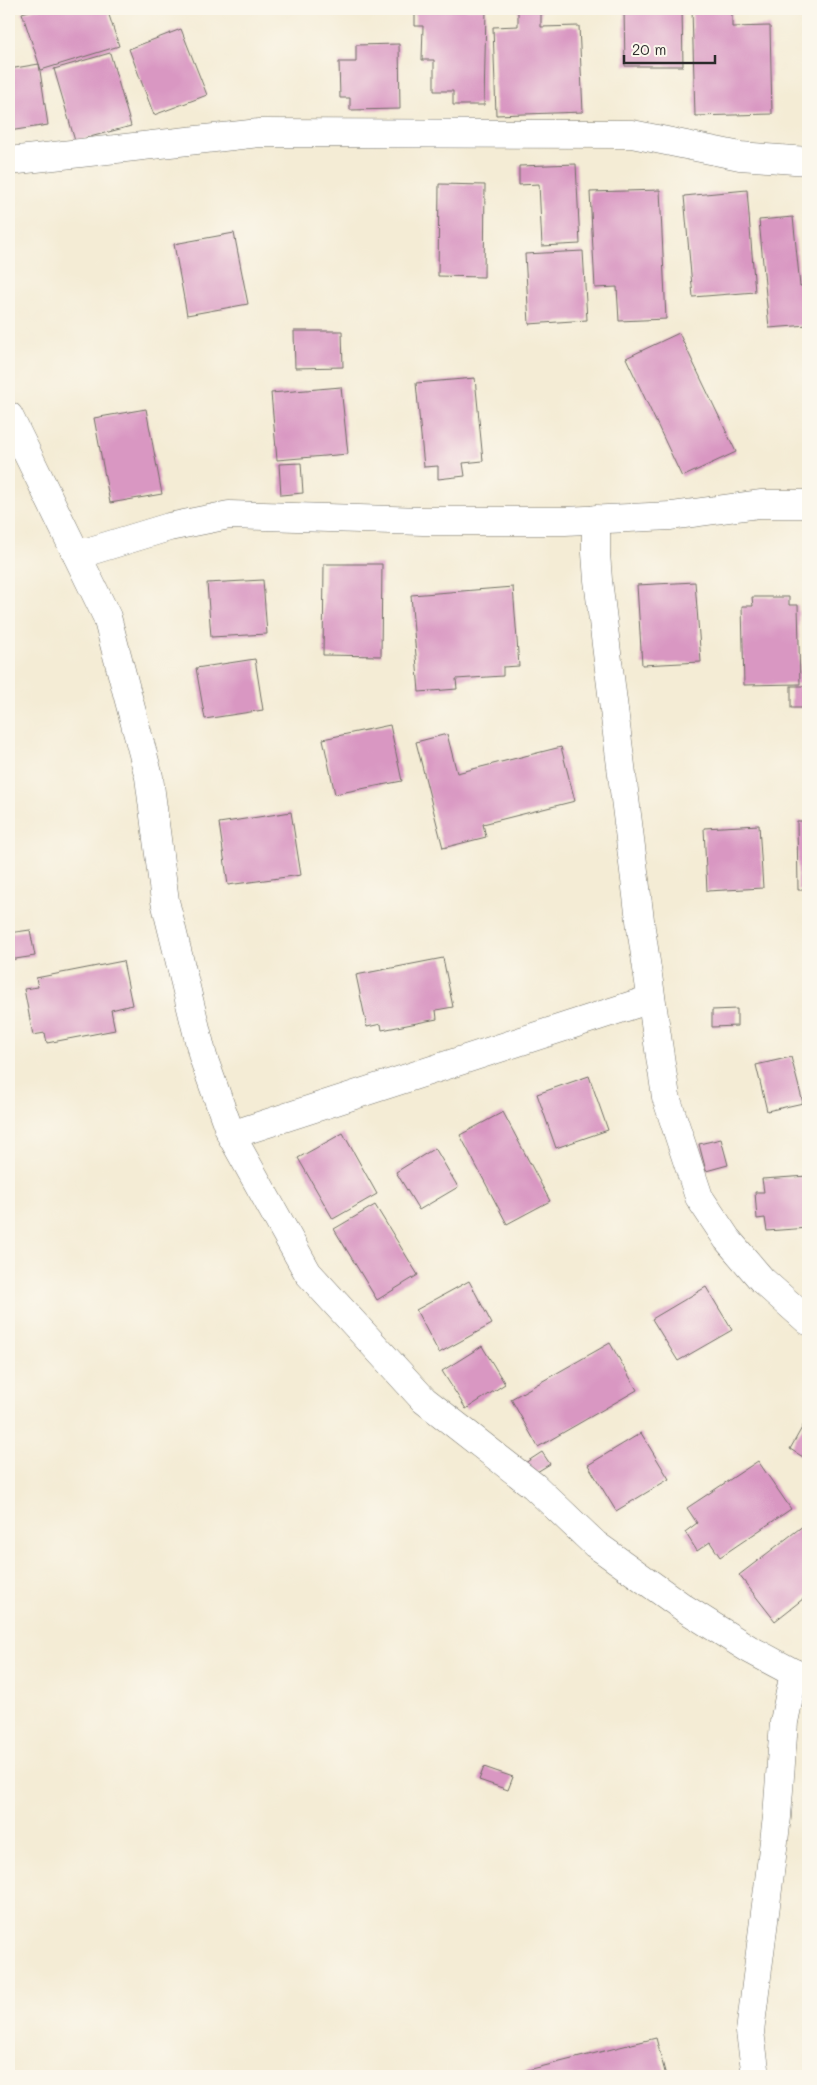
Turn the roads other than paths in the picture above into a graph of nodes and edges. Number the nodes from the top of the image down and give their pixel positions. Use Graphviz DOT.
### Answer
graph roads {
  1 [pos="9,161"];
  2 [pos="808,161"];
  3 [pos="9,416"];
  4 [pos="808,504"];
  5 [pos="596,519"];
  6 [pos="77,555"];
  7 [pos="651,999"];
  8 [pos="231,1135"];
  9 [pos="808,1321"];
  10 [pos="801,1675"];
  11 [pos="756,2076"];
  1 -- 2 [label="street"];
  3 -- 6 [label="street"];
  4 -- 5 [label="street"];
  5 -- 6 [label="street"];
  5 -- 7 [label="street"];
  6 -- 8 [label="street"];
  7 -- 8 [label="street"];
  7 -- 9 [label="street"];
  8 -- 10 [label="street"];
  10 -- 11 [label="street"];
}
